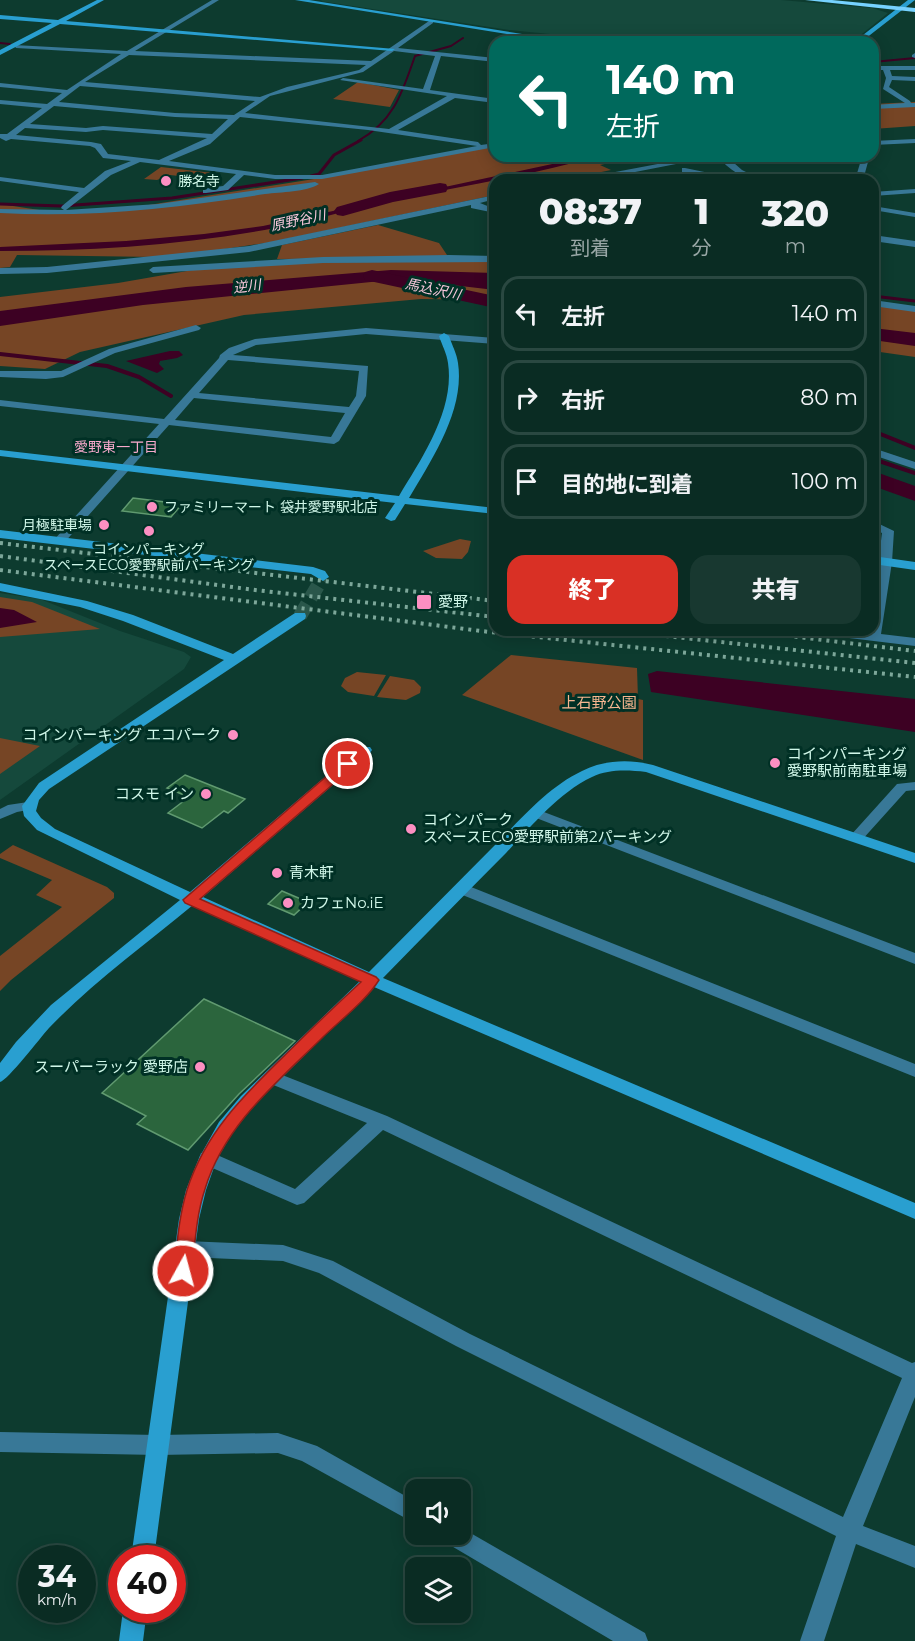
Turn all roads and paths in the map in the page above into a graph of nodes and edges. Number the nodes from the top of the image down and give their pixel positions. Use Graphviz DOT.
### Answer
graph roads {
  1 [pos="101,0"];
  2 [pos="216,0"];
  3 [pos="297,0"];
  4 [pos="809,0"];
  5 [pos="851,0"];
  6 [pos="314,1"];
  7 [pos="906,4"];
  8 [pos="915,8"];
  9 [pos="0,17"];
  10 [pos="62,21"];
  11 [pos="431,22"];
  12 [pos="166,30"];
  13 [pos="522,36"];
  14 [pos="866,36"];
  15 [pos="16,46"];
  16 [pos="392,49"];
  17 [pos="0,53"];
  18 [pos="129,53"];
  19 [pos="439,54"];
  20 [pos="489,56"];
  21 [pos="484,59"];
  22 [pos="489,59"];
  23 [pos="372,63"];
  24 [pos="879,68"];
  25 [pos="886,68"];
  26 [pos="915,68"];
  27 [pos="889,78"];
  28 [pos="334,79"];
  29 [pos="915,79"];
  30 [pos="80,84"];
  31 [pos="0,85"];
  32 [pos="426,91"];
  33 [pos="70,92"];
  34 [pos="455,95"];
  35 [pos="260,99"];
  36 [pos="489,100"];
  37 [pos="0,102"];
  38 [pos="913,103"];
  39 [pos="52,105"];
  40 [pos="879,106"];
  41 [pos="238,116"];
  42 [pos="24,126"];
  43 [pos="391,131"];
  44 [pos="4,136"];
  45 [pos="213,136"];
  46 [pos="915,141"];
  47 [pos="0,143"];
  48 [pos="879,143"];
  49 [pos="489,145"];
  50 [pos="489,146"];
  51 [pos="489,146"];
  52 [pos="139,161"];
  53 [pos="674,162"];
  54 [pos="728,162"];
  55 [pos="864,162"];
  56 [pos="159,163"];
  57 [pos="634,168"];
  58 [pos="685,170"];
  59 [pos="738,171"];
  60 [pos="242,173"];
  61 [pos="606,174"];
  62 [pos="624,174"];
  63 [pos="700,174"];
  64 [pos="728,174"];
  65 [pos="745,174"];
  66 [pos="861,174"];
  67 [pos="0,179"];
  68 [pos="86,191"];
  69 [pos="915,191"];
  70 [pos="879,194"];
  71 [pos="489,200"];
  72 [pos="489,201"];
  73 [pos="65,208"];
  74 [pos="141,208"];
  75 [pos="879,209"];
  76 [pos="114,210"];
  77 [pos="489,210"];
  78 [pos="1,211"];
  79 [pos="915,214"];
  80 [pos="879,239"];
  81 [pos="915,244"];
  82 [pos="489,260"];
  83 [pos="47,270"];
  84 [pos="0,271"];
  85 [pos="879,295"];
  86 [pos="915,299"];
  87 [pos="879,304"];
  88 [pos="915,309"];
  89 [pos="196,328"];
  90 [pos="444,336"];
  91 [pos="489,340"];
  92 [pos="223,357"];
  93 [pos="0,374"];
  94 [pos="190,395"];
  95 [pos="0,403"];
  96 [pos="353,411"];
  97 [pos="165,423"];
  98 [pos="0,453"];
  99 [pos="879,453"];
  100 [pos="915,466"];
  101 [pos="123,469"];
  102 [pos="402,500"];
  103 [pos="489,511"];
  104 [pos="391,518"];
  105 [pos="879,527"];
  106 [pos="0,534"];
  107 [pos="59,541"];
  108 [pos="879,561"];
  109 [pos="915,566"];
  110 [pos="323,577"];
  111 [pos="0,587"];
  112 [pos="300,616"];
  113 [pos="866,636"];
  114 [pos="874,637"];
  115 [pos="915,642"];
  116 [pos="233,659"];
  117 [pos="365,750"];
  118 [pos="915,786"];
  119 [pos="27,806"];
  120 [pos="536,813"];
  121 [pos="0,815"];
  122 [pos="856,838"];
  123 [pos="915,858"];
  124 [pos="461,888"];
  125 [pos="190,900"];
  126 [pos="915,959"];
  127 [pos="371,980"];
  128 [pos="915,1071"];
  129 [pos="0,1076"];
  130 [pos="272,1077"];
  131 [pos="381,1120"];
  132 [pos="208,1158"];
  133 [pos="915,1211"];
  134 [pos="186,1249"];
  135 [pos="915,1373"];
  136 [pos="0,1442"];
  137 [pos="158,1445"];
  138 [pos="405,1508"];
  139 [pos="849,1531"];
  140 [pos="144,1545"];
  141 [pos="470,1545"];
  142 [pos="915,1557"];
  143 [pos="133,1623"];
  144 [pos="131,1641"];
  145 [pos="636,1641"];
  146 [pos="812,1641"];
  1 -- 10 [label="street"];
  2 -- 12 [label="street"];
  3 -- 6 [label="street"];
  4 -- 7 [label="highway"];
  5 -- 7 [label="highway"];
  6 -- 11 [label="street"];
  7 -- 8 [label="highway"];
  7 -- 14 [label="street"];
  9 -- 10 [label="street"];
  10 -- 12 [label="street"];
  10 -- 15 [label="street"];
  11 -- 13 [label="street"];
  11 -- 16 [label="street"];
  12 -- 16 [label="street"];
  12 -- 18 [label="street"];
  15 -- 17 [label="street"];
  15 -- 18 [label="street"];
  16 -- 19 [label="street"];
  16 -- 23 [label="street"];
  18 -- 23 [label="street"];
  18 -- 30 [label="street"];
  19 -- 21 [label="street"];
  19 -- 32 [label="street"];
  20 -- 21 [label="street"];
  21 -- 22 [label="street"];
  23 -- 28 [label="street"];
  24 -- 25 [label="street"];
  25 -- 26 [label="street"];
  25 -- 27 [label="street"];
  27 -- 29 [label="street"];
  27 -- 38 [label="street"];
  28 -- 32 [label="street"];
  28 -- 35 [label="street"];
  30 -- 33 [label="street"];
  30 -- 35 [label="street"];
  31 -- 33 [label="street"];
  32 -- 34 [label="street"];
  33 -- 39 [label="street"];
  34 -- 36 [label="street"];
  34 -- 43 [label="street"];
  35 -- 41 [label="street"];
  37 -- 39 [label="street"];
  38 -- 40 [label="street"];
  39 -- 41 [label="street"];
  39 -- 42 [label="street"];
  41 -- 43 [label="street"];
  41 -- 45 [label="street"];
  42 -- 44 [label="street"];
  42 -- 45 [label="street"];
  43 -- 49 [label="street"];
  44 -- 47 [label="street"];
  44 -- 52 [label="street"];
  45 -- 56 [label="street"];
  46 -- 48 [label="street"];
  50 -- 60 [label="street"];
  51 -- 74 [label="street"];
  52 -- 56 [label="street"];
  52 -- 68 [label="street"];
  53 -- 57 [label="street"];
  54 -- 59 [label="street"];
  55 -- 66 [label="street"];
  56 -- 60 [label="street"];
  57 -- 61 [label="street"];
  57 -- 62 [label="street"];
  58 -- 63 [label="street"];
  59 -- 64 [label="street"];
  59 -- 65 [label="street"];
  60 -- 74 [label="street"];
  67 -- 68 [label="street"];
  68 -- 73 [label="street"];
  69 -- 70 [label="street"];
  71 -- 83 [label="street"];
  72 -- 77 [label="street"];
  73 -- 76 [label="street"];
  73 -- 78 [label="street"];
  74 -- 76 [label="street"];
  75 -- 79 [label="street"];
  76 -- 78 [label="street"];
  80 -- 81 [label="street"];
  82 -- 83 [label="street"];
  83 -- 84 [label="street"];
  85 -- 86 [label="street"];
  87 -- 88 [label="street"];
  89 -- 93 [label="street"];
  90 -- 91 [label="street"];
  90 -- 92 [label="street"];
  90 -- 102 [label="street"];
  92 -- 94 [label="street"];
  92 -- 96 [label="street"];
  94 -- 96 [label="street"];
  94 -- 97 [label="street"];
  95 -- 97 [label="street"];
  96 -- 97 [label="street"];
  97 -- 101 [label="street"];
  98 -- 101 [label="street"];
  99 -- 100 [label="street"];
  101 -- 102 [label="street"];
  101 -- 107 [label="street"];
  102 -- 103 [label="street"];
  102 -- 104 [label="street"];
  105 -- 108 [label="street"];
  106 -- 107 [label="street"];
  107 -- 110 [label="street"];
  108 -- 109 [label="street"];
  111 -- 116 [label="street"];
  112 -- 116 [label="street"];
  113 -- 114 [label="street"];
  114 -- 115 [label="street"];
  116 -- 119 [label="street"];
  117 -- 125 [label="street"];
  118 -- 122 [label="street"];
  119 -- 121 [label="street"];
  119 -- 125 [label="street"];
  120 -- 122 [label="street"];
  120 -- 124 [label="street"];
  120 -- 126 [label="street"];
  122 -- 123 [label="street"];
  124 -- 127 [label="street"];
  124 -- 128 [label="street"];
  125 -- 127 [label="street"];
  125 -- 129 [label="street"];
  127 -- 130 [label="street"];
  127 -- 133 [label="street"];
  130 -- 131 [label="street"];
  130 -- 132 [label="street"];
  131 -- 132 [label="street"];
  131 -- 135 [label="street"];
  132 -- 134 [label="street"];
  134 -- 137 [label="street"];
  134 -- 139 [label="street"];
  135 -- 139 [label="street"];
  136 -- 137 [label="street"];
  137 -- 138 [label="street"];
  137 -- 140 [label="street"];
  139 -- 142 [label="street"];
  139 -- 146 [label="street"];
  141 -- 145 [label="street"];
  143 -- 144 [label="street"];
}
